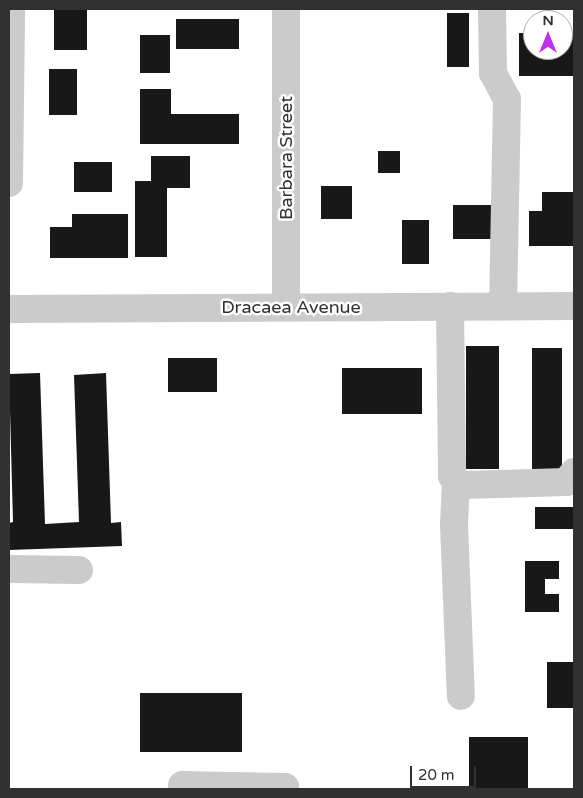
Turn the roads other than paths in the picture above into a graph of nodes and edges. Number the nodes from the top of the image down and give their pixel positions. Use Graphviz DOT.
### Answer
graph roads {
  1 [pos="11,9"];
  2 [pos="286,9"];
  3 [pos="492,9"];
  4 [pos="9,183"];
  5 [pos="286,306"];
  6 [pos="450,306"];
  7 [pos="502,306"];
  8 [pos="574,306"];
  9 [pos="9,309"];
  10 [pos="574,472"];
  11 [pos="456,481"];
  12 [pos="9,569"];
  13 [pos="79,570"];
  14 [pos="460,696"];
  15 [pos="182,785"];
  16 [pos="285,788"];
  1 -- 4 [label="street"];
  2 -- 5 [label="street, Barbara Street"];
  3 -- 7 [label="street"];
  5 -- 6 [label="street, Dracaea Avenue"];
  5 -- 9 [label="street, Dracaea Avenue"];
  6 -- 7 [label="street, Dracaea Avenue"];
  6 -- 11 [label="street"];
  7 -- 8 [label="street, Dracaea Avenue"];
  10 -- 11 [label="street"];
  11 -- 14 [label="street"];
  12 -- 13 [label="street"];
  15 -- 16 [label="street"];
}
